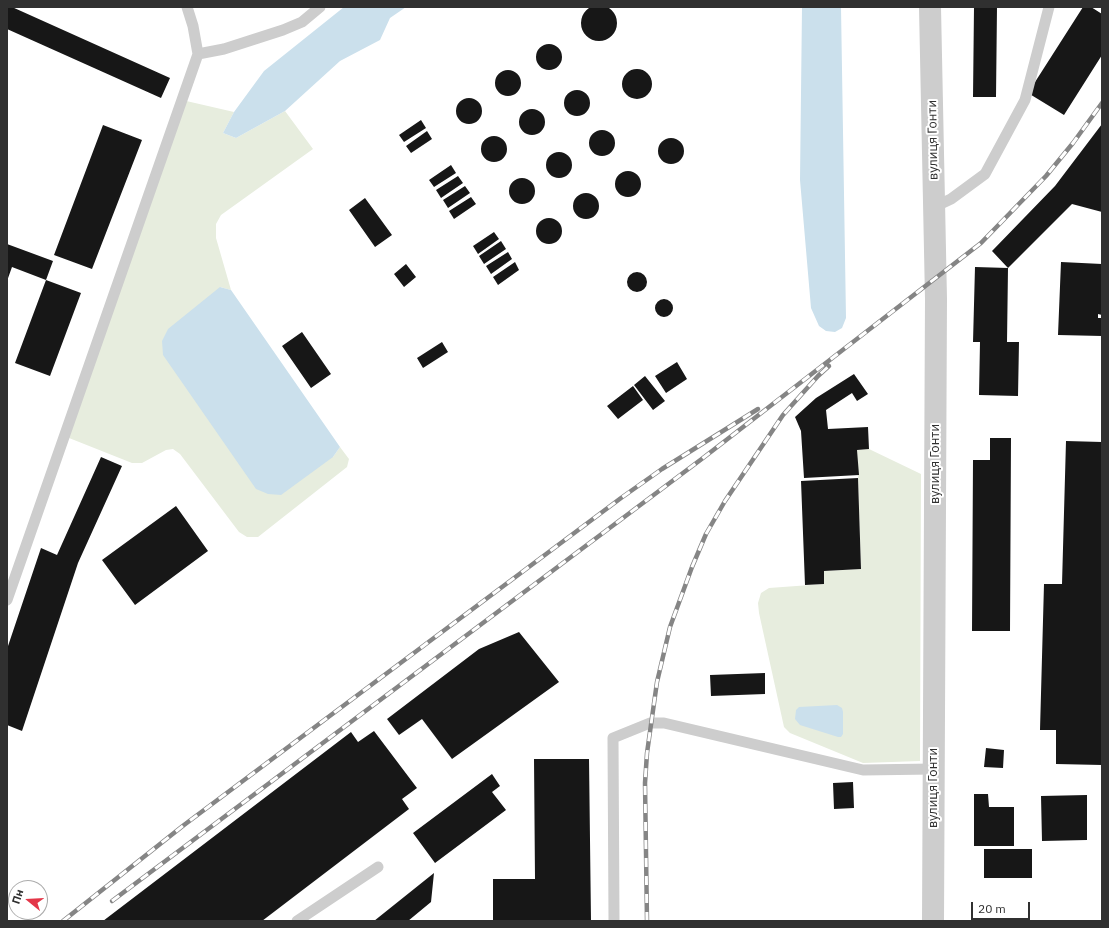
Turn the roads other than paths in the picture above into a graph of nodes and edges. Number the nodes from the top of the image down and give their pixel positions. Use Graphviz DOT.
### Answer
graph roads {
  1 [pos="187,7"];
  2 [pos="320,7"];
  3 [pos="930,7"];
  4 [pos="1049,7"];
  5 [pos="198,54"];
  6 [pos="934,207"];
  7 [pos="7,600"];
  8 [pos="933,769"];
  9 [pos="378,867"];
  10 [pos="298,921"];
  11 [pos="614,921"];
  12 [pos="933,921"];
  1 -- 5 [label="lane"];
  2 -- 5 [label="lane"];
  3 -- 6 [label="street, вулиця Гонти"];
  4 -- 6 [label="lane"];
  5 -- 7 [label="lane"];
  6 -- 8 [label="street, вулиця Гонти"];
  8 -- 11 [label="lane"];
  8 -- 12 [label="street, вулиця Гонти"];
  9 -- 10 [label="lane"];
}
